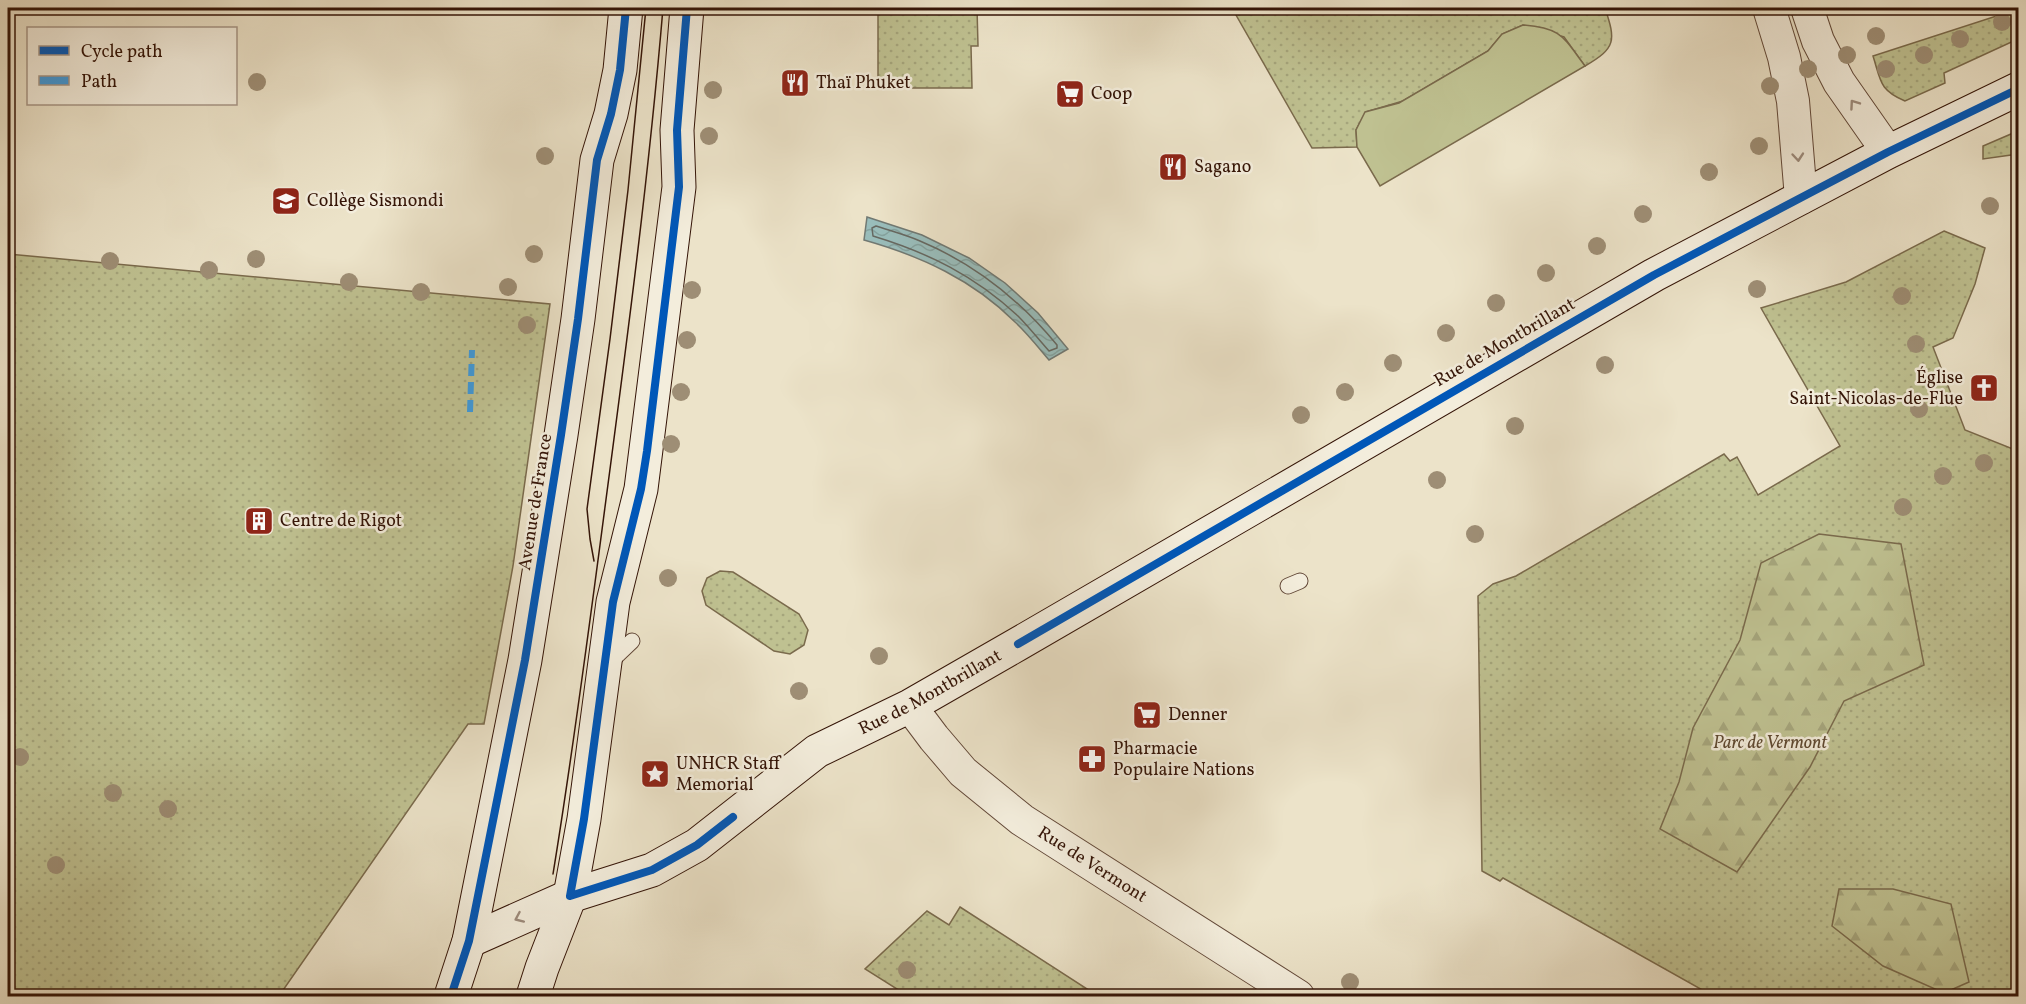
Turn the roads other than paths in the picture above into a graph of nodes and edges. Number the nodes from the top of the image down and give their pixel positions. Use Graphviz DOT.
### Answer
graph roads {
  1 [pos="626,8"];
  2 [pos="687,8"];
  3 [pos="1809,14"];
  4 [pos="1773,20"];
  5 [pos="2019,89"];
  6 [pos="1888,152"];
  7 [pos="1801,198"];
  8 [pos="632,641"];
  9 [pos="605,666"];
  10 [pos="910,706"];
  11 [pos="570,896"];
  12 [pos="469,941"];
  13 [pos="451,996"];
  14 [pos="533,996"];
  15 [pos="1298,996"];
  1 -- 12 [label="main road, Avenue de France"];
  2 -- 9 [label="main road"];
  3 -- 4 [label="street"];
  6 -- 3 [label="street, one-way"];
  4 -- 7 [label="street, one-way"];
  5 -- 6 [label="main road, Rue de Montbrillant"];
  6 -- 7 [label="main road, Rue de Montbrillant"];
  7 -- 10 [label="main road, Rue de Montbrillant"];
  8 -- 9 [label="lane"];
  9 -- 11 [label="main road"];
  10 -- 11 [label="main road, Rue de Montbrillant"];
  10 -- 15 [label="street, Rue de Vermont"];
  11 -- 12 [label="main road, Rue de Montbrillant, one-way"];
  11 -- 14 [label="main road"];
  12 -- 13 [label="main road, Avenue de France"];
}
